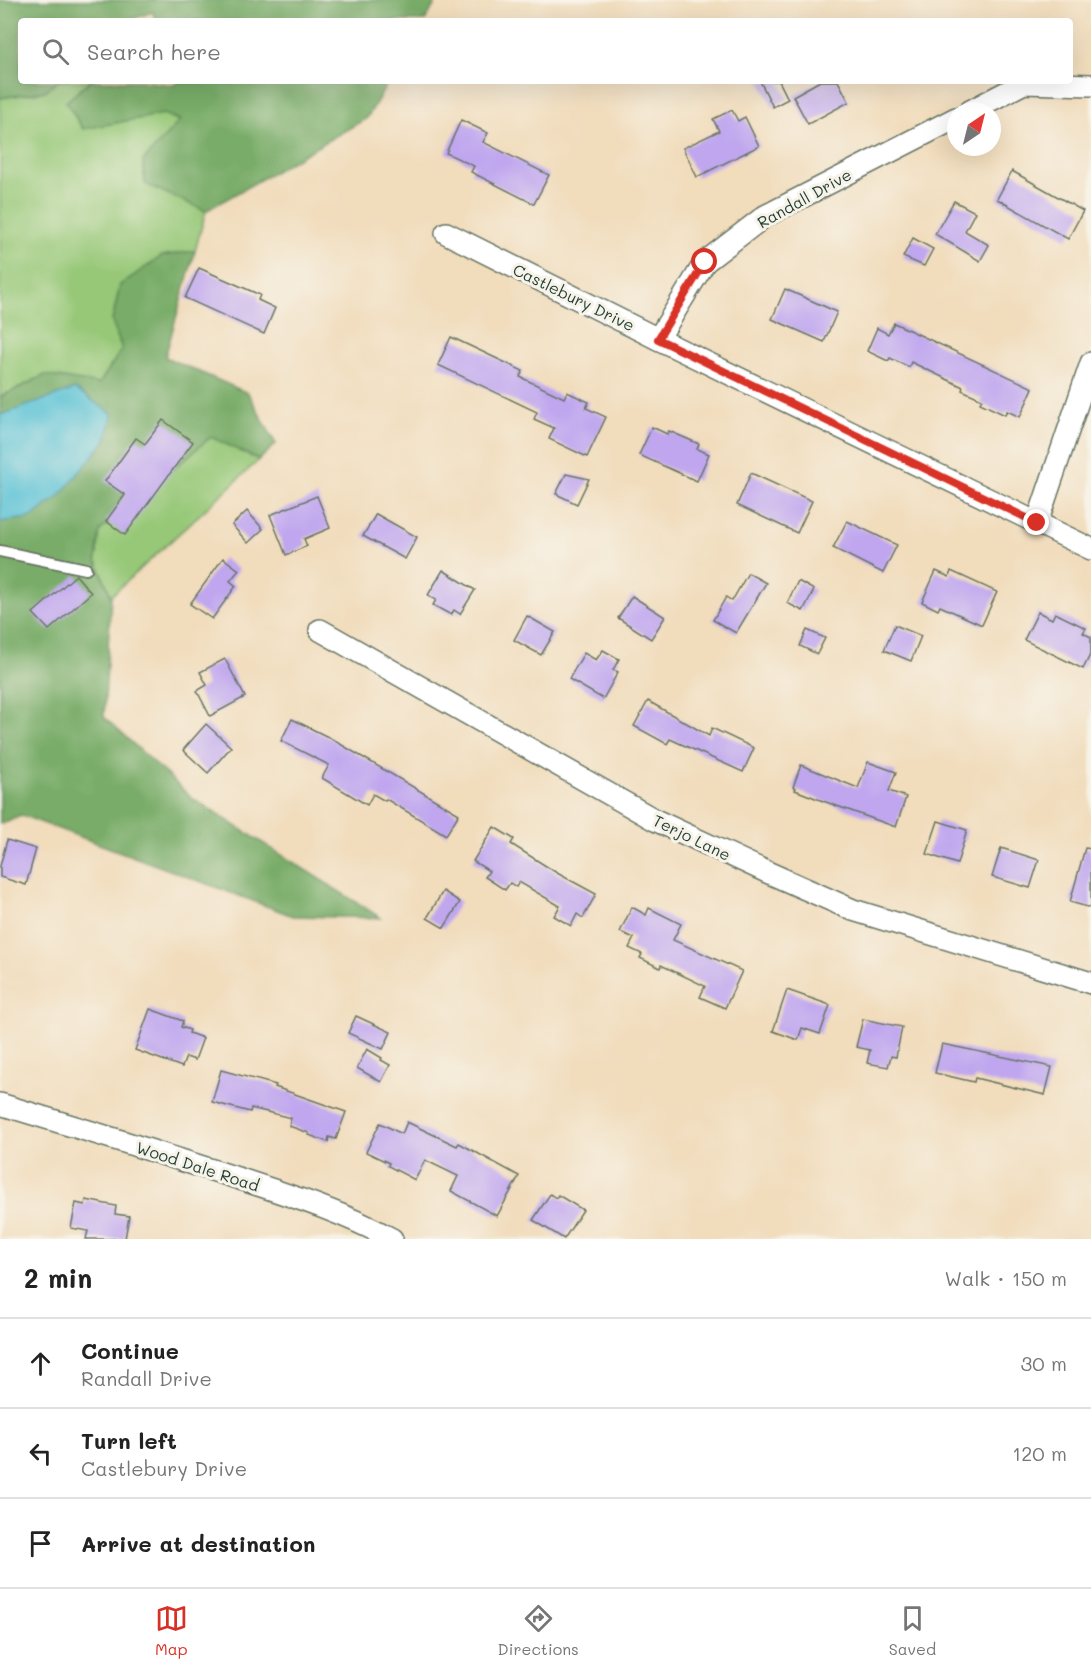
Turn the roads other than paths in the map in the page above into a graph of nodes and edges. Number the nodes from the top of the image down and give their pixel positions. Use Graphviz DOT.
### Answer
graph roads {
  1 [pos="1022,84"];
  2 [pos="1058,84"];
  3 [pos="1091,85"];
  4 [pos="987,102"];
  5 [pos="947,123"];
  6 [pos="446,233"];
  7 [pos="658,339"];
  8 [pos="1091,363"];
  9 [pos="1037,523"];
  10 [pos="1091,549"];
  11 [pos="0,551"];
  12 [pos="86,569"];
  13 [pos="320,630"];
  14 [pos="1091,982"];
  15 [pos="0,1104"];
  16 [pos="392,1239"];
  1 -- 4 [label="street"];
  2 -- 3 [label="street"];
  5 -- 7 [label="street, Randall Drive"];
  6 -- 7 [label="street, Castlebury Drive"];
  7 -- 9 [label="street, Castlebury Drive"];
  8 -- 9 [label="street"];
  9 -- 10 [label="street, Castlebury Drive"];
  11 -- 12 [label="lane"];
  13 -- 14 [label="street, Terjo Lane"];
  15 -- 16 [label="street, Wood Dale Road"];
}
